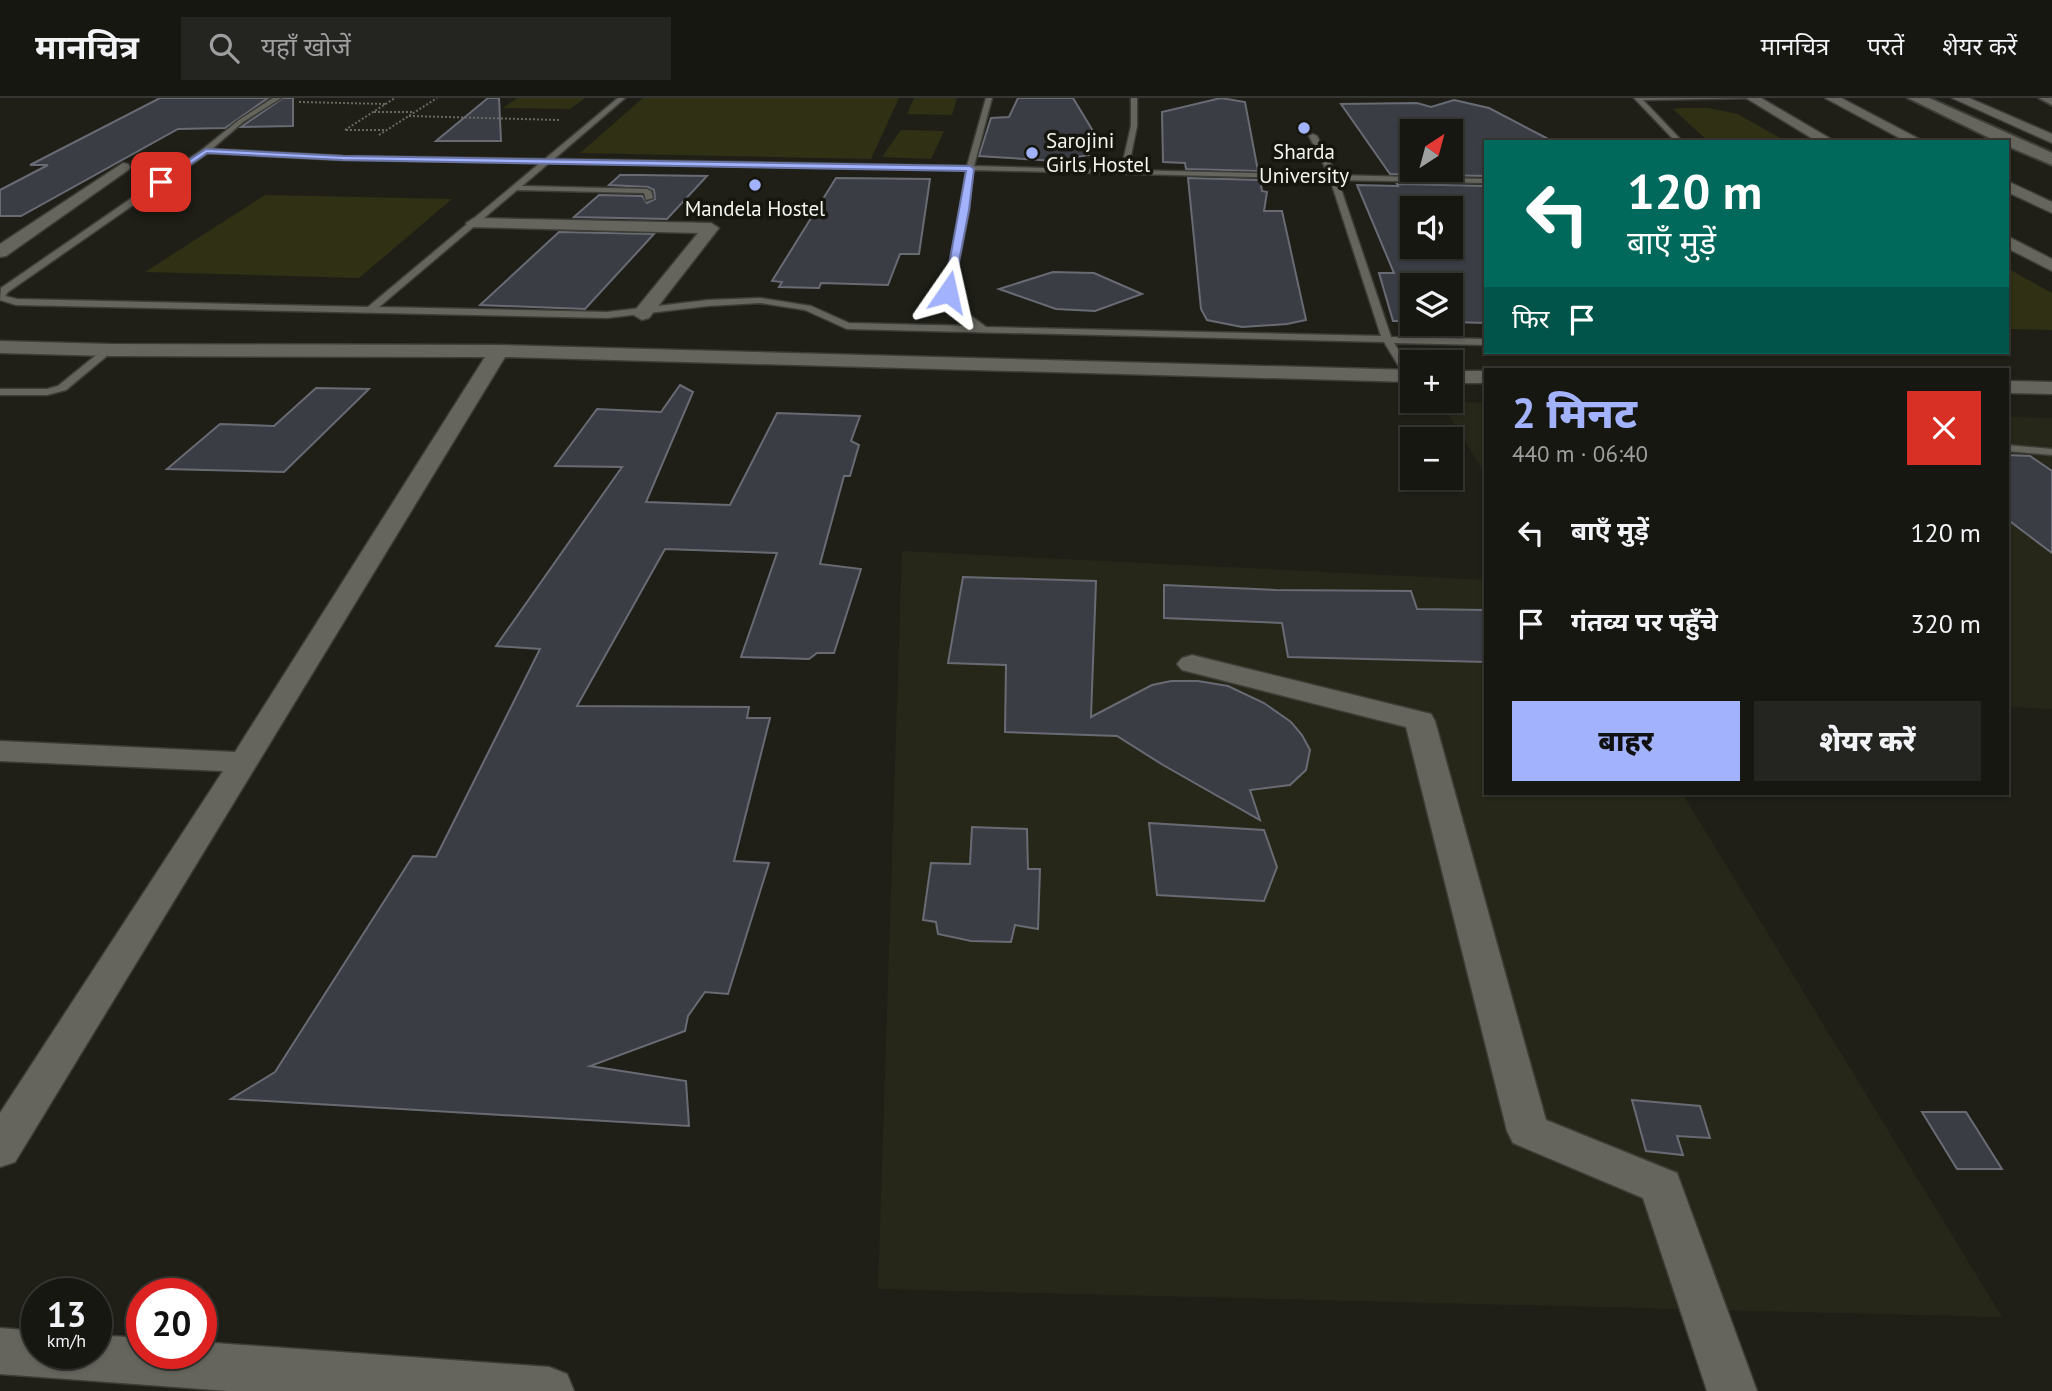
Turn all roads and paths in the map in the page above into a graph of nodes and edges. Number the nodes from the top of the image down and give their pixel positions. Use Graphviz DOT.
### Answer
graph roads {
  1 [pos="395,98"];
  2 [pos="438,98"];
  3 [pos="622,98"];
  4 [pos="989,98"];
  5 [pos="1134,98"];
  6 [pos="1638,98"];
  7 [pos="1753,98"];
  8 [pos="1831,98"];
  9 [pos="1958,98"];
  10 [pos="2047,98"];
  11 [pos="276,99"];
  12 [pos="2052,100"];
  13 [pos="1909,101"];
  14 [pos="386,104"];
  15 [pos="373,112"];
  16 [pos="415,112"];
  17 [pos="410,116"];
  18 [pos="595,121"];
  19 [pos="388,130"];
  20 [pos="1313,136"];
  21 [pos="2052,139"];
  22 [pos="1679,140"];
  23 [pos="1826,140"];
  24 [pos="1914,140"];
  25 [pos="1981,140"];
  26 [pos="2004,140"];
  27 [pos="2009,142"];
  28 [pos="206,151"];
  29 [pos="2009,153"];
  30 [pos="343,158"];
  31 [pos="2052,160"];
  32 [pos="548,162"];
  33 [pos="123,167"];
  34 [pos="970,169"];
  35 [pos="1124,172"];
  36 [pos="2052,173"];
  37 [pos="1333,176"];
  38 [pos="1484,178"];
  39 [pos="2009,187"];
  40 [pos="516,188"];
  41 [pos="649,198"];
  42 [pos="2052,208"];
  43 [pos="474,223"];
  44 [pos="2009,242"];
  45 [pos="0,252"];
  46 [pos="2052,266"];
  47 [pos="372,308"];
  48 [pos="642,314"];
  49 [pos="984,330"];
  50 [pos="1387,340"];
  51 [pos="1484,342"];
  52 [pos="0,347"];
  53 [pos="109,350"];
  54 [pos="499,351"];
  55 [pos="1400,360"];
  56 [pos="1400,376"];
  57 [pos="1463,377"];
  58 [pos="1484,377"];
  59 [pos="2009,387"];
  60 [pos="2052,388"];
  61 [pos="0,392"];
  62 [pos="2009,448"];
  63 [pos="2052,452"];
  64 [pos="1192,664"];
  65 [pos="0,751"];
  66 [pos="245,762"];
  67 [pos="0,1149"];
  68 [pos="0,1351"];
  69 [pos="369,1384"];
  70 [pos="549,1391"];
  71 [pos="1732,1391"];
  1 -- 14 [label="path"];
  2 -- 16 [label="path"];
  3 -- 18 [label="lane"];
  4 -- 34 [label="lane"];
  5 -- 35 [label="lane"];
  6 -- 7 [label="lane"];
  6 -- 22 [label="lane"];
  7 -- 23 [label="street"];
  8 -- 24 [label="street"];
  9 -- 21 [label="street"];
  10 -- 12 [label="street"];
  11 -- 14 [label="path"];
  11 -- 28 [label="lane"];
  13 -- 25 [label="street"];
  13 -- 26 [label="street"];
  14 -- 15 [label="path"];
  15 -- 16 [label="path"];
  15 -- 19 [label="path"];
  16 -- 17 [label="path"];
  17 -- 18 [label="path"];
  17 -- 19 [label="path"];
  18 -- 32 [label="lane"];
  19 -- 30 [label="path"];
  20 -- 37 [label="lane"];
  27 -- 31 [label="street"];
  28 -- 30 [label="lane"];
  28 -- 47 [label="lane"];
  29 -- 36 [label="street"];
  30 -- 32 [label="lane"];
  32 -- 34 [label="lane"];
  32 -- 40 [label="lane"];
  33 -- 45 [label="street"];
  34 -- 35 [label="lane"];
  34 -- 49 [label="lane"];
  35 -- 37 [label="lane"];
  37 -- 38 [label="lane"];
  37 -- 50 [label="lane"];
  39 -- 42 [label="street"];
  40 -- 41 [label="lane"];
  40 -- 43 [label="lane"];
  43 -- 47 [label="lane"];
  43 -- 48 [label="street"];
  44 -- 46 [label="street"];
  47 -- 48 [label="lane"];
  48 -- 49 [label="lane"];
  49 -- 50 [label="lane"];
  50 -- 51 [label="lane"];
  50 -- 55 [label="lane"];
  52 -- 53 [label="street"];
  53 -- 54 [label="street"];
  53 -- 61 [label="lane"];
  54 -- 56 [label="street"];
  54 -- 66 [label="street"];
  57 -- 58 [label="street"];
  59 -- 60 [label="street"];
  62 -- 63 [label="lane"];
  64 -- 71 [label="street"];
  65 -- 66 [label="street"];
  66 -- 67 [label="street"];
  68 -- 69 [label="street"];
  69 -- 70 [label="street"];
}
